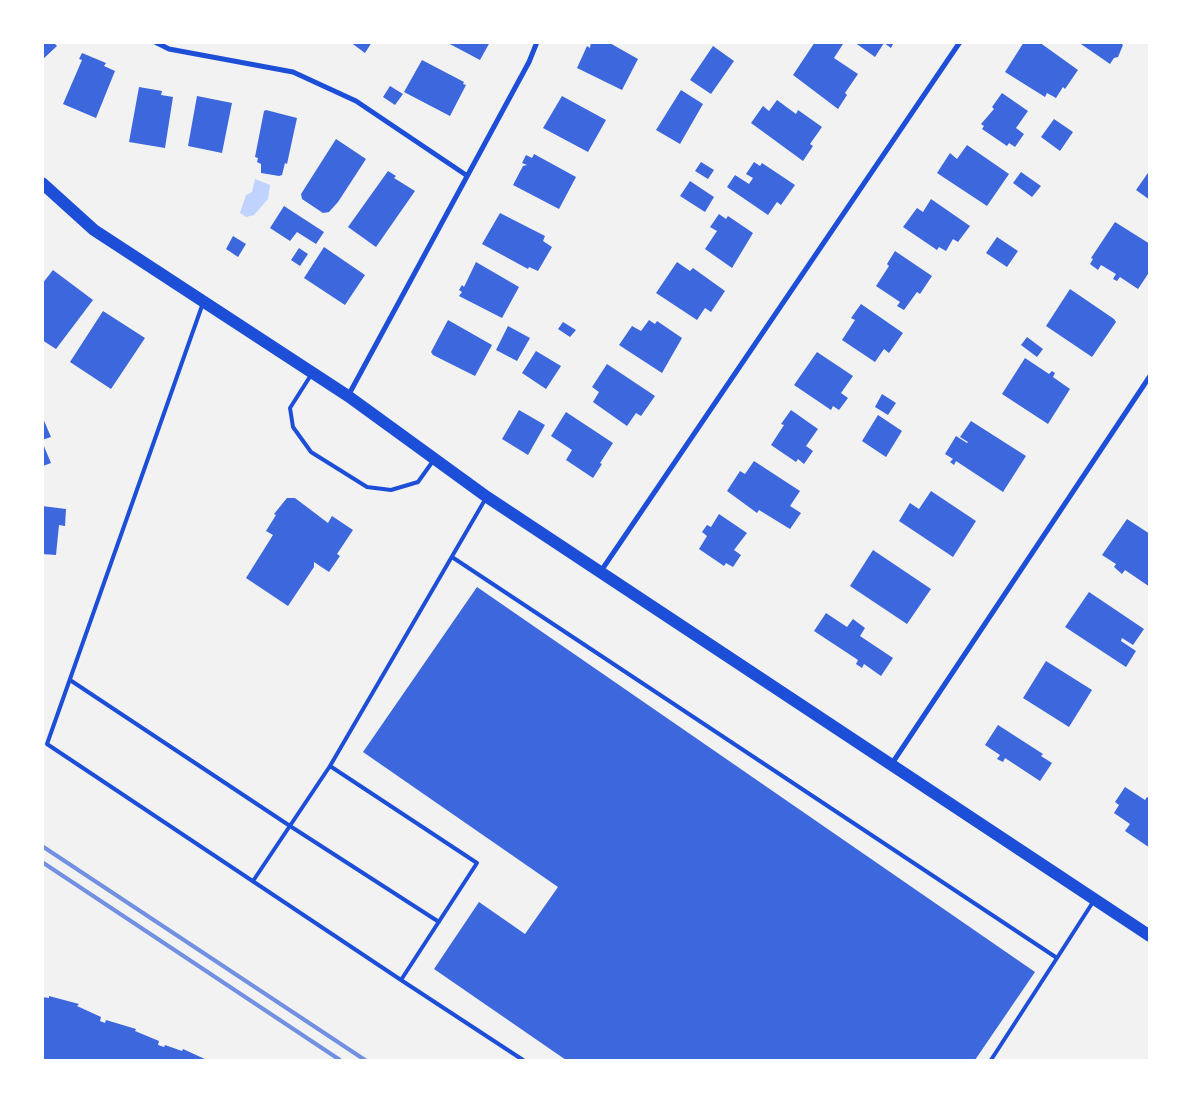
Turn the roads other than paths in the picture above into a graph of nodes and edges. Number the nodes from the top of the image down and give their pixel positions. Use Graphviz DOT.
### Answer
graph roads {
  1 [pos="155,42"];
  2 [pos="537,42"];
  3 [pos="960,42"];
  4 [pos="466,175"];
  5 [pos="42,183"];
  6 [pos="202,303"];
  7 [pos="312,373"];
  8 [pos="1150,376"];
  9 [pos="348,396"];
  10 [pos="434,460"];
  11 [pos="486,496"];
  12 [pos="452,556"];
  13 [pos="601,571"];
  14 [pos="70,680"];
  15 [pos="330,766"];
  16 [pos="891,766"];
  17 [pos="290,826"];
  18 [pos="253,881"];
  19 [pos="1094,899"];
  20 [pos="439,922"];
  21 [pos="1150,936"];
  22 [pos="1057,958"];
  23 [pos="401,980"];
  24 [pos="524,1060"];
  25 [pos="991,1060"];
  1 -- 4 [label="street"];
  2 -- 4 [label="street"];
  3 -- 13 [label="street"];
  4 -- 9 [label="street"];
  5 -- 6 [label="main road"];
  6 -- 7 [label="main road"];
  6 -- 14 [label="lane"];
  7 -- 9 [label="main road"];
  7 -- 10 [label="lane"];
  8 -- 16 [label="street"];
  9 -- 10 [label="main road"];
  10 -- 11 [label="main road"];
  11 -- 12 [label="lane"];
  11 -- 13 [label="main road"];
  12 -- 15 [label="lane"];
  12 -- 22 [label="lane"];
  13 -- 16 [label="main road"];
  14 -- 17 [label="lane"];
  14 -- 18 [label="lane"];
  15 -- 17 [label="lane"];
  15 -- 20 [label="lane"];
  16 -- 19 [label="main road"];
  17 -- 18 [label="lane"];
  17 -- 20 [label="lane"];
  18 -- 23 [label="lane"];
  19 -- 21 [label="main road"];
  19 -- 22 [label="lane"];
  20 -- 23 [label="lane"];
  22 -- 25 [label="lane"];
  23 -- 24 [label="lane"];
}
